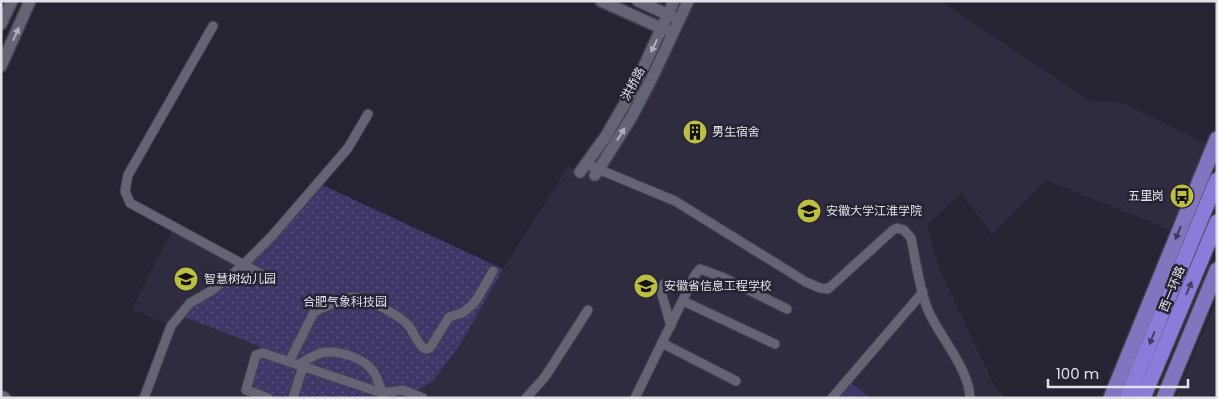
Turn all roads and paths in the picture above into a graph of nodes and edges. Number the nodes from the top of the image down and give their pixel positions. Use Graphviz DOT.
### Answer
graph roads {
  1 [pos="12,1"];
  2 [pos="30,1"];
  3 [pos="602,1"];
  4 [pos="638,1"];
  5 [pos="674,1"];
  6 [pos="688,1"];
  7 [pos="668,15"];
  8 [pos="680,20"];
  9 [pos="1,24"];
  10 [pos="213,26"];
  11 [pos="662,28"];
  12 [pos="673,33"];
  13 [pos="1,66"];
  14 [pos="368,114"];
  15 [pos="1217,140"];
  16 [pos="583,168"];
  17 [pos="597,172"];
  18 [pos="1217,180"];
  19 [pos="1217,222"];
  20 [pos="244,264"];
  21 [pos="1217,270"];
  22 [pos="493,272"];
  23 [pos="272,280"];
  24 [pos="664,284"];
  25 [pos="923,292"];
  26 [pos="683,301"];
  27 [pos="787,309"];
  28 [pos="588,310"];
  29 [pos="671,326"];
  30 [pos="662,343"];
  31 [pos="775,344"];
  32 [pos="297,365"];
  33 [pos="736,381"];
  34 [pos="383,395"];
  35 [pos="144,398"];
  36 [pos="268,398"];
  37 [pos="293,398"];
  38 [pos="423,398"];
  39 [pos="526,398"];
  40 [pos="635,398"];
  41 [pos="832,398"];
  42 [pos="970,398"];
  43 [pos="1111,398"];
  44 [pos="1127,398"];
  45 [pos="1143,398"];
  46 [pos="1164,398"];
  1 -- 9 [label="street"];
  13 -- 2 [label="street, one-way"];
  3 -- 11 [label="street"];
  4 -- 7 [label="street"];
  5 -- 7 [label="street, 洪桥路"];
  6 -- 8 [label="street, 洪桥路"];
  7 -- 8 [label="street"];
  7 -- 11 [label="street, 洪桥路"];
  8 -- 12 [label="street, 洪桥路"];
  10 -- 20 [label="street"];
  11 -- 12 [label="street"];
  11 -- 16 [label="street, 洪桥路, one-way"];
  17 -- 12 [label="street, 洪桥路, one-way"];
  14 -- 20 [label="street"];
  15 -- 43 [label="main road, one-way"];
  16 -- 17 [label="street"];
  17 -- 25 [label="street"];
  18 -- 44 [label="highway, 西一环路, one-way"];
  45 -- 19 [label="highway, 西一环路, one-way"];
  20 -- 23 [label="street"];
  20 -- 35 [label="street"];
  21 -- 46 [label="main road"];
  22 -- 32 [label="street"];
  24 -- 29 [label="street"];
  25 -- 41 [label="street"];
  25 -- 42 [label="street"];
  26 -- 27 [label="street"];
  26 -- 29 [label="street"];
  26 -- 31 [label="street"];
  28 -- 39 [label="street"];
  29 -- 30 [label="street"];
  30 -- 33 [label="street"];
  30 -- 40 [label="street"];
  32 -- 34 [label="street"];
  32 -- 34 [label="street"];
  32 -- 36 [label="street"];
  32 -- 37 [label="street"];
  34 -- 38 [label="street"];
}
